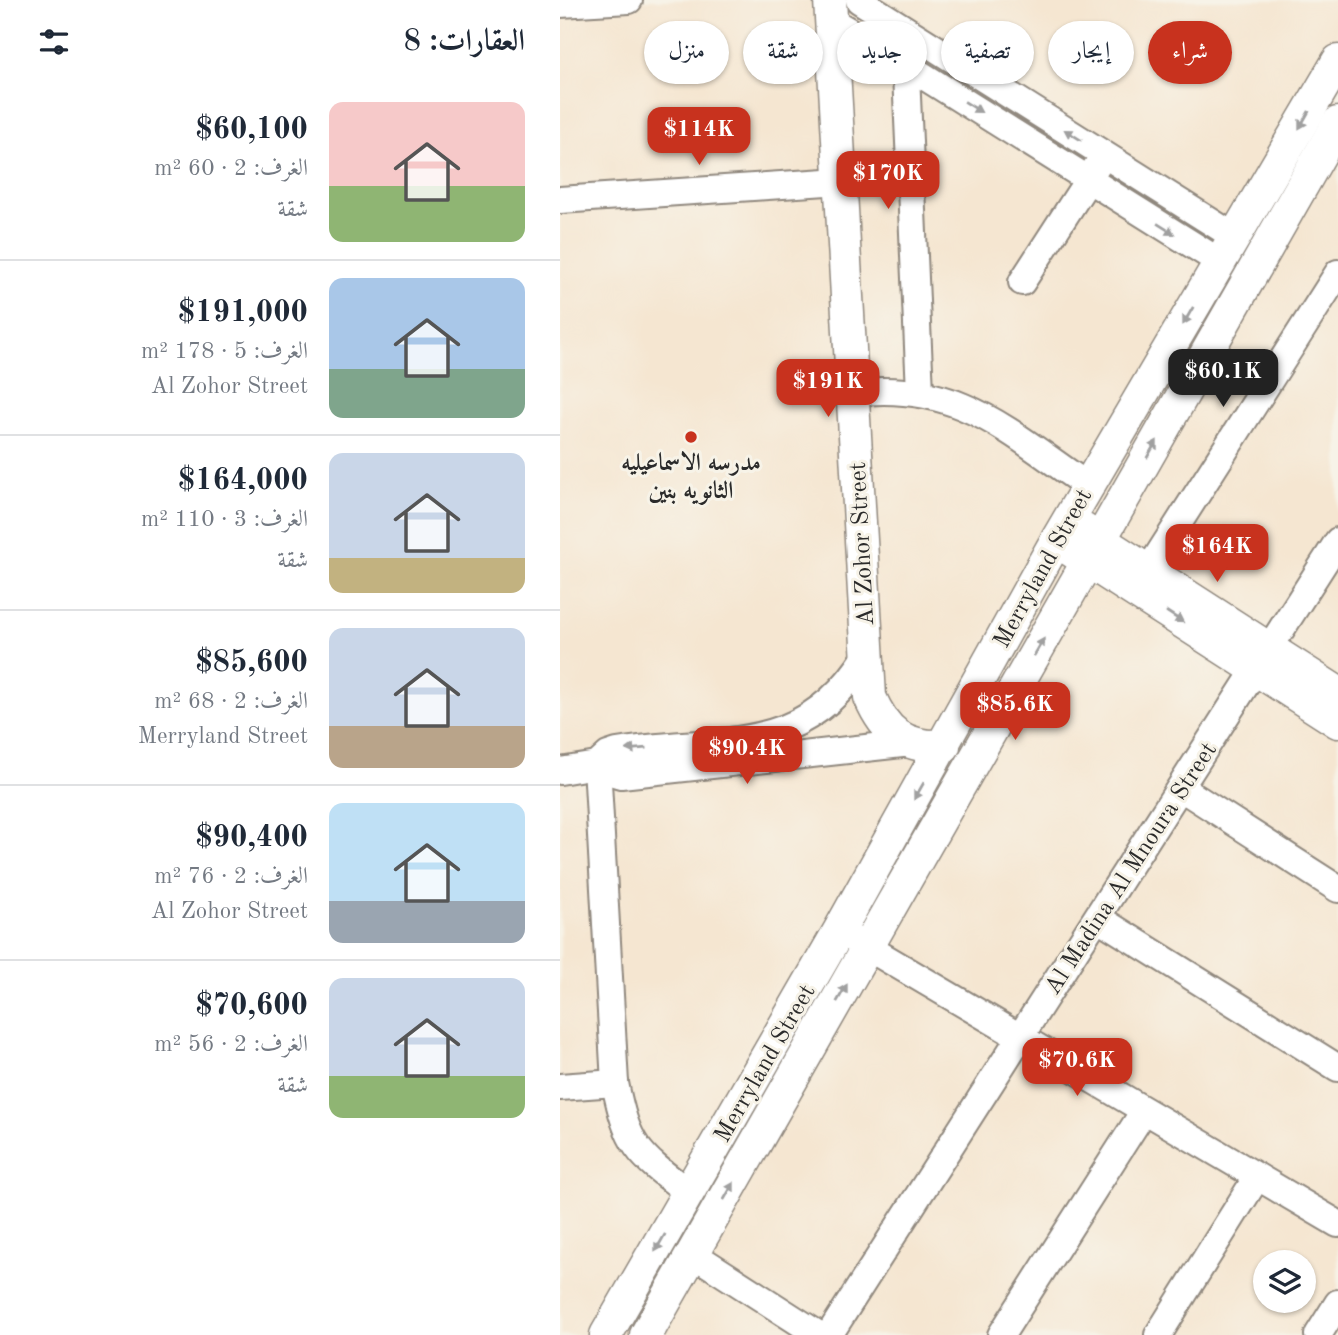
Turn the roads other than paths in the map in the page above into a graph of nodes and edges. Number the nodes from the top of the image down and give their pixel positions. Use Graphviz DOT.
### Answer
graph roads {
  1 [pos="629,0"];
  2 [pos="859,0"];
  3 [pos="560,5"];
  4 [pos="831,10"];
  5 [pos="846,21"];
  6 [pos="892,21"];
  7 [pos="927,43"];
  8 [pos="1335,72"];
  9 [pos="927,78"];
  10 [pos="907,84"];
  11 [pos="1338,123"];
  12 [pos="1105,155"];
  13 [pos="1088,180"];
  14 [pos="841,181"];
  15 [pos="560,200"];
  16 [pos="1227,250"];
  17 [pos="1338,273"];
  18 [pos="1022,282"];
  19 [pos="920,392"];
  20 [pos="853,393"];
  21 [pos="1088,486"];
  22 [pos="1062,530"];
  23 [pos="1338,541"];
  24 [pos="1094,551"];
  25 [pos="1148,571"];
  26 [pos="1264,660"];
  27 [pos="1338,693"];
  28 [pos="856,694"];
  29 [pos="1338,722"];
  30 [pos="782,731"];
  31 [pos="911,743"];
  32 [pos="944,746"];
  33 [pos="783,759"];
  34 [pos="597,765"];
  35 [pos="560,771"];
  36 [pos="1181,788"];
  37 [pos="1338,889"];
  38 [pos="1098,918"];
  39 [pos="839,931"];
  40 [pos="868,948"];
  41 [pos="1021,1038"];
  42 [pos="1338,1068"];
  43 [pos="615,1083"];
  44 [pos="560,1087"];
  45 [pos="1144,1111"];
  46 [pos="1257,1177"];
  47 [pos="689,1193"];
  48 [pos="1338,1224"];
  49 [pos="693,1254"];
  50 [pos="1338,1303"];
  51 [pos="606,1335"];
  52 [pos="646,1335"];
  53 [pos="818,1335"];
  54 [pos="829,1335"];
  55 [pos="1001,1335"];
  56 [pos="1158,1335"];
  57 [pos="1318,1335"];
  1 -- 3 [label="street"];
  2 -- 6 [label="street"];
  4 -- 5 [label="street"];
  4 -- 14 [label="street, Al Zohor Street"];
  12 -- 7 [label="street, one-way"];
  8 -- 16 [label="street, Merryland Street, one-way"];
  9 -- 13 [label="street, one-way"];
  10 -- 19 [label="street"];
  24 -- 11 [label="street, Merryland Street, one-way"];
  12 -- 13 [label="street"];
  12 -- 16 [label="street"];
  13 -- 16 [label="street, one-way"];
  13 -- 18 [label="street"];
  14 -- 15 [label="street"];
  14 -- 20 [label="street, Al Zohor Street"];
  16 -- 21 [label="street, Merryland Street, one-way"];
  17 -- 25 [label="street"];
  19 -- 20 [label="street"];
  19 -- 21 [label="street"];
  20 -- 28 [label="street, Al Zohor Street"];
  21 -- 22 [label="street, Merryland Street"];
  22 -- 24 [label="street"];
  22 -- 32 [label="street, Merryland Street"];
  23 -- 26 [label="street, Al Madina Al Mnoura Street"];
  24 -- 25 [label="street"];
  24 -- 26 [label="street, one-way"];
  40 -- 24 [label="street, Merryland Street, one-way"];
  25 -- 26 [label="street"];
  26 -- 27 [label="street"];
  26 -- 29 [label="street"];
  26 -- 36 [label="street, Al Madina Al Mnoura Street"];
  28 -- 30 [label="street"];
  28 -- 31 [label="street, Al Zohor Street"];
  30 -- 33 [label="street"];
  30 -- 34 [label="street, one-way"];
  31 -- 32 [label="street"];
  31 -- 33 [label="street"];
  32 -- 39 [label="street, Merryland Street, one-way"];
  33 -- 34 [label="street"];
  34 -- 35 [label="street"];
  34 -- 43 [label="street"];
  36 -- 37 [label="street"];
  36 -- 38 [label="street, Al Madina Al Mnoura Street"];
  38 -- 41 [label="street, Al Madina Al Mnoura Street"];
  38 -- 42 [label="street"];
  39 -- 40 [label="street"];
  39 -- 47 [label="street, Merryland Street"];
  40 -- 41 [label="street"];
  49 -- 40 [label="street, Merryland Street, one-way"];
  41 -- 45 [label="street"];
  41 -- 54 [label="street, Al Madina Al Mnoura Street"];
  43 -- 44 [label="street"];
  43 -- 47 [label="street"];
  45 -- 46 [label="street"];
  45 -- 55 [label="street"];
  46 -- 48 [label="street"];
  46 -- 56 [label="street"];
  47 -- 51 [label="street, Merryland Street, one-way"];
  49 -- 52 [label="street, Merryland Street"];
  49 -- 53 [label="street"];
  50 -- 57 [label="street"];
}
